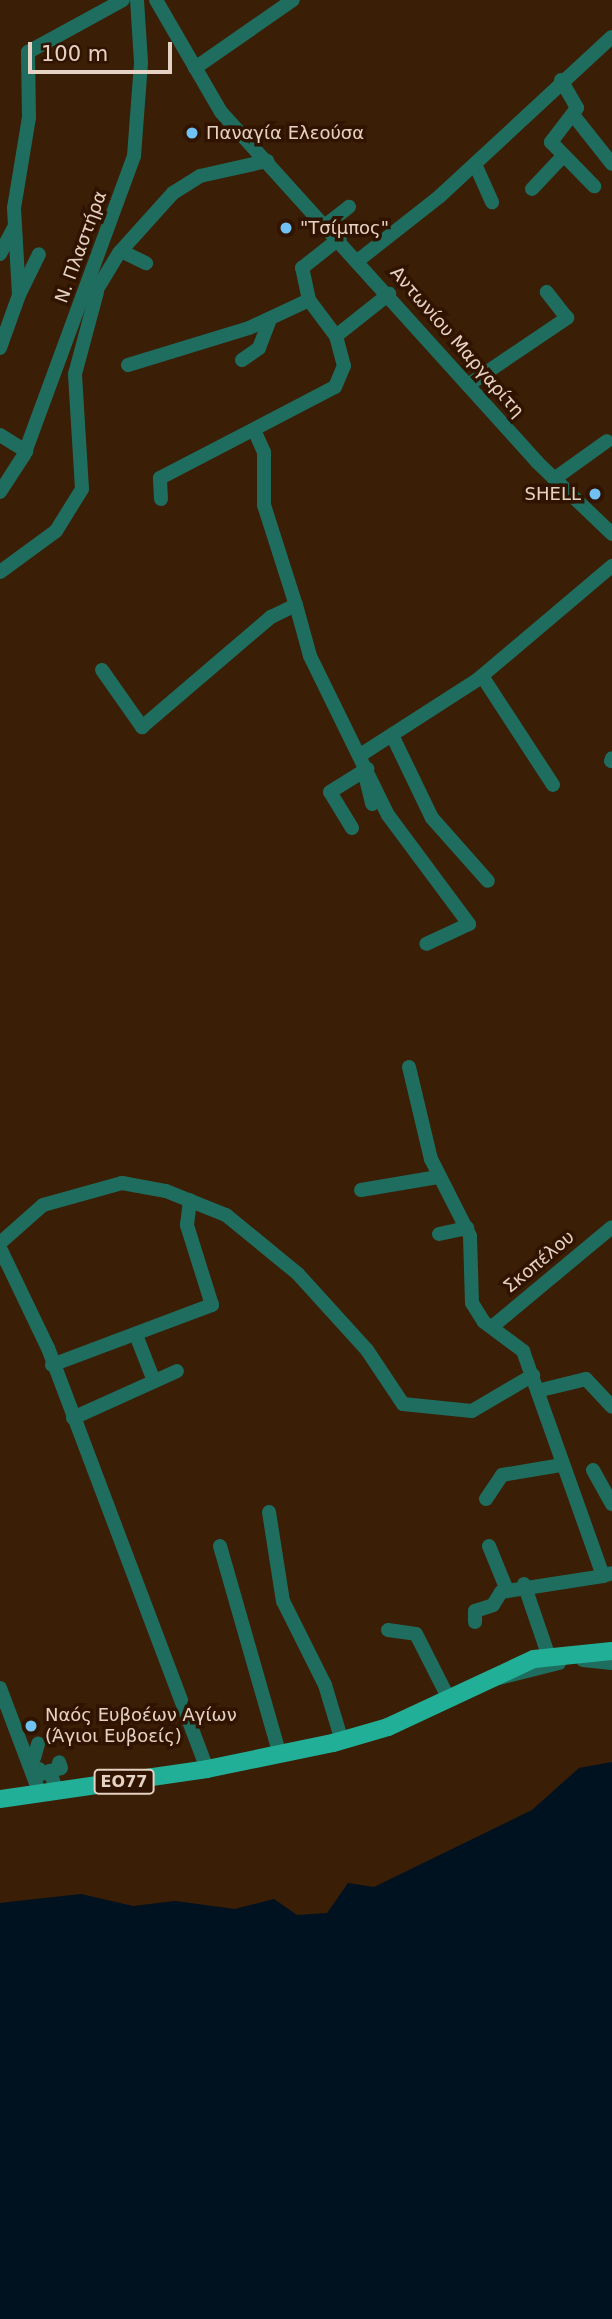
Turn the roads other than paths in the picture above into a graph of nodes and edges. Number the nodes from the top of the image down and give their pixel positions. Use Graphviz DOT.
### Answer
graph roads {
  1 [pos="123,0"];
  2 [pos="137,0"];
  3 [pos="156,0"];
  4 [pos="293,0"];
  5 [pos="279,6"];
  6 [pos="612,37"];
  7 [pos="195,68"];
  8 [pos="561,80"];
  9 [pos="574,116"];
  10 [pos="562,157"];
  11 [pos="267,161"];
  12 [pos="475,164"];
  13 [pos="612,164"];
  14 [pos="594,186"];
  15 [pos="532,190"];
  16 [pos="492,202"];
  17 [pos="349,207"];
  18 [pos="327,224"];
  19 [pos="15,226"];
  20 [pos="340,238"];
  21 [pos="121,251"];
  22 [pos="0,254"];
  23 [pos="39,254"];
  24 [pos="360,259"];
  25 [pos="146,263"];
  26 [pos="97,292"];
  27 [pos="547,292"];
  28 [pos="388,294"];
  29 [pos="19,295"];
  30 [pos="309,300"];
  31 [pos="76,315"];
  32 [pos="270,320"];
  33 [pos="336,336"];
  34 [pos="0,348"];
  35 [pos="242,360"];
  36 [pos="128,365"];
  37 [pos="468,385"];
  38 [pos="255,432"];
  39 [pos="0,435"];
  40 [pos="607,441"];
  41 [pos="26,451"];
  42 [pos="554,479"];
  43 [pos="0,492"];
  44 [pos="161,499"];
  45 [pos="612,534"];
  46 [pos="611,568"];
  47 [pos="0,572"];
  48 [pos="296,605"];
  49 [pos="102,670"];
  50 [pos="482,676"];
  51 [pos="393,735"];
  52 [pos="362,754"];
  53 [pos="365,770"];
  54 [pos="553,785"];
  55 [pos="372,804"];
  56 [pos="352,828"];
  57 [pos="488,881"];
  58 [pos="426,944"];
  59 [pos="409,1068"];
  60 [pos="438,1178"];
  61 [pos="361,1190"];
  62 [pos="190,1200"];
  63 [pos="612,1227"];
  64 [pos="467,1228"];
  65 [pos="439,1234"];
  66 [pos="0,1246"];
  67 [pos="492,1327"];
  68 [pos="136,1335"];
  69 [pos="52,1365"];
  70 [pos="177,1371"];
  71 [pos="533,1375"];
  72 [pos="154,1381"];
  73 [pos="541,1390"];
  74 [pos="612,1407"];
  75 [pos="73,1418"];
  76 [pos="562,1465"];
  77 [pos="593,1470"];
  78 [pos="486,1499"];
  79 [pos="612,1504"];
  80 [pos="269,1512"];
  81 [pos="220,1546"];
  82 [pos="489,1546"];
  83 [pos="607,1574"];
  84 [pos="524,1584"];
  85 [pos="508,1590"];
  86 [pos="475,1622"];
  87 [pos="388,1630"];
  88 [pos="612,1651"];
  89 [pos="548,1654"];
  90 [pos="612,1663"];
  91 [pos="491,1678"];
  92 [pos="0,1688"];
  93 [pos="449,1699"];
  94 [pos="342,1741"];
  95 [pos="280,1755"];
  96 [pos="45,1758"];
  97 [pos="207,1769"];
  98 [pos="48,1793"];
  99 [pos="0,1799"];
  1 -- 19 [label="street"];
  2 -- 31 [label="street, Ν. Πλαστήρα"];
  3 -- 7 [label="street, Αντωνίου Μαργαρίτη"];
  4 -- 5 [label="street"];
  5 -- 7 [label="street"];
  6 -- 8 [label="street"];
  7 -- 11 [label="street, Αντωνίου Μαργαρίτη"];
  8 -- 9 [label="street"];
  8 -- 12 [label="street"];
  9 -- 10 [label="street"];
  9 -- 13 [label="street"];
  10 -- 14 [label="street"];
  10 -- 15 [label="street"];
  11 -- 18 [label="street, Αντωνίου Μαργαρίτη"];
  11 -- 21 [label="street"];
  12 -- 16 [label="street"];
  12 -- 24 [label="street"];
  17 -- 18 [label="street"];
  18 -- 20 [label="street, Αντωνίου Μαργαρίτη"];
  19 -- 22 [label="street"];
  19 -- 29 [label="street"];
  20 -- 24 [label="street, Αντωνίου Μαργαρίτη"];
  20 -- 30 [label="street"];
  21 -- 25 [label="street"];
  21 -- 26 [label="street"];
  23 -- 29 [label="street"];
  24 -- 28 [label="street, Αντωνίου Μαργαρίτη"];
  26 -- 31 [label="street"];
  26 -- 47 [label="street"];
  27 -- 37 [label="street"];
  28 -- 33 [label="street"];
  28 -- 37 [label="street, Αντωνίου Μαργαρίτη"];
  29 -- 34 [label="street"];
  30 -- 32 [label="street"];
  30 -- 33 [label="street"];
  31 -- 41 [label="street, Ν. Πλαστήρα"];
  32 -- 35 [label="street"];
  32 -- 36 [label="street"];
  33 -- 38 [label="street"];
  37 -- 42 [label="street, Αντωνίου Μαργαρίτη"];
  38 -- 44 [label="street"];
  38 -- 48 [label="street"];
  39 -- 41 [label="street"];
  40 -- 42 [label="street"];
  41 -- 43 [label="street, Ν. Πλαστήρα"];
  42 -- 45 [label="street, Αντωνίου Μαργαρίτη"];
  46 -- 50 [label="street"];
  48 -- 49 [label="street"];
  48 -- 52 [label="street"];
  50 -- 51 [label="street"];
  50 -- 54 [label="street"];
  51 -- 52 [label="street"];
  51 -- 57 [label="street"];
  52 -- 53 [label="street"];
  53 -- 55 [label="street"];
  53 -- 56 [label="street"];
  53 -- 58 [label="street"];
  59 -- 60 [label="street"];
  60 -- 61 [label="street"];
  60 -- 64 [label="street"];
  62 -- 66 [label="street"];
  62 -- 68 [label="street"];
  62 -- 71 [label="street"];
  63 -- 67 [label="street, Σκοπέλου"];
  64 -- 65 [label="street"];
  64 -- 67 [label="street"];
  66 -- 69 [label="street"];
  67 -- 71 [label="street"];
  68 -- 69 [label="street"];
  68 -- 72 [label="street"];
  69 -- 75 [label="street"];
  70 -- 72 [label="street"];
  71 -- 73 [label="street"];
  72 -- 75 [label="street"];
  73 -- 74 [label="street"];
  73 -- 76 [label="street"];
  75 -- 97 [label="street"];
  76 -- 78 [label="street"];
  76 -- 83 [label="street"];
  77 -- 79 [label="street"];
  80 -- 94 [label="street"];
  81 -- 95 [label="street"];
  82 -- 85 [label="street"];
  83 -- 84 [label="street"];
  84 -- 85 [label="street"];
  84 -- 89 [label="street"];
  85 -- 86 [label="street"];
  87 -- 93 [label="street"];
  88 -- 89 [label="main road, ΕΟ77"];
  89 -- 91 [label="main road, ΕΟ77"];
  90 -- 91 [label="street"];
  91 -- 93 [label="main road, ΕΟ77"];
  92 -- 98 [label="street"];
  93 -- 94 [label="main road, ΕΟ77"];
  94 -- 95 [label="main road, ΕΟ77"];
  95 -- 97 [label="main road, ΕΟ77"];
  96 -- 98 [label="street"];
  97 -- 98 [label="main road, ΕΟ77"];
  98 -- 99 [label="main road, ΕΟ77"];
}
